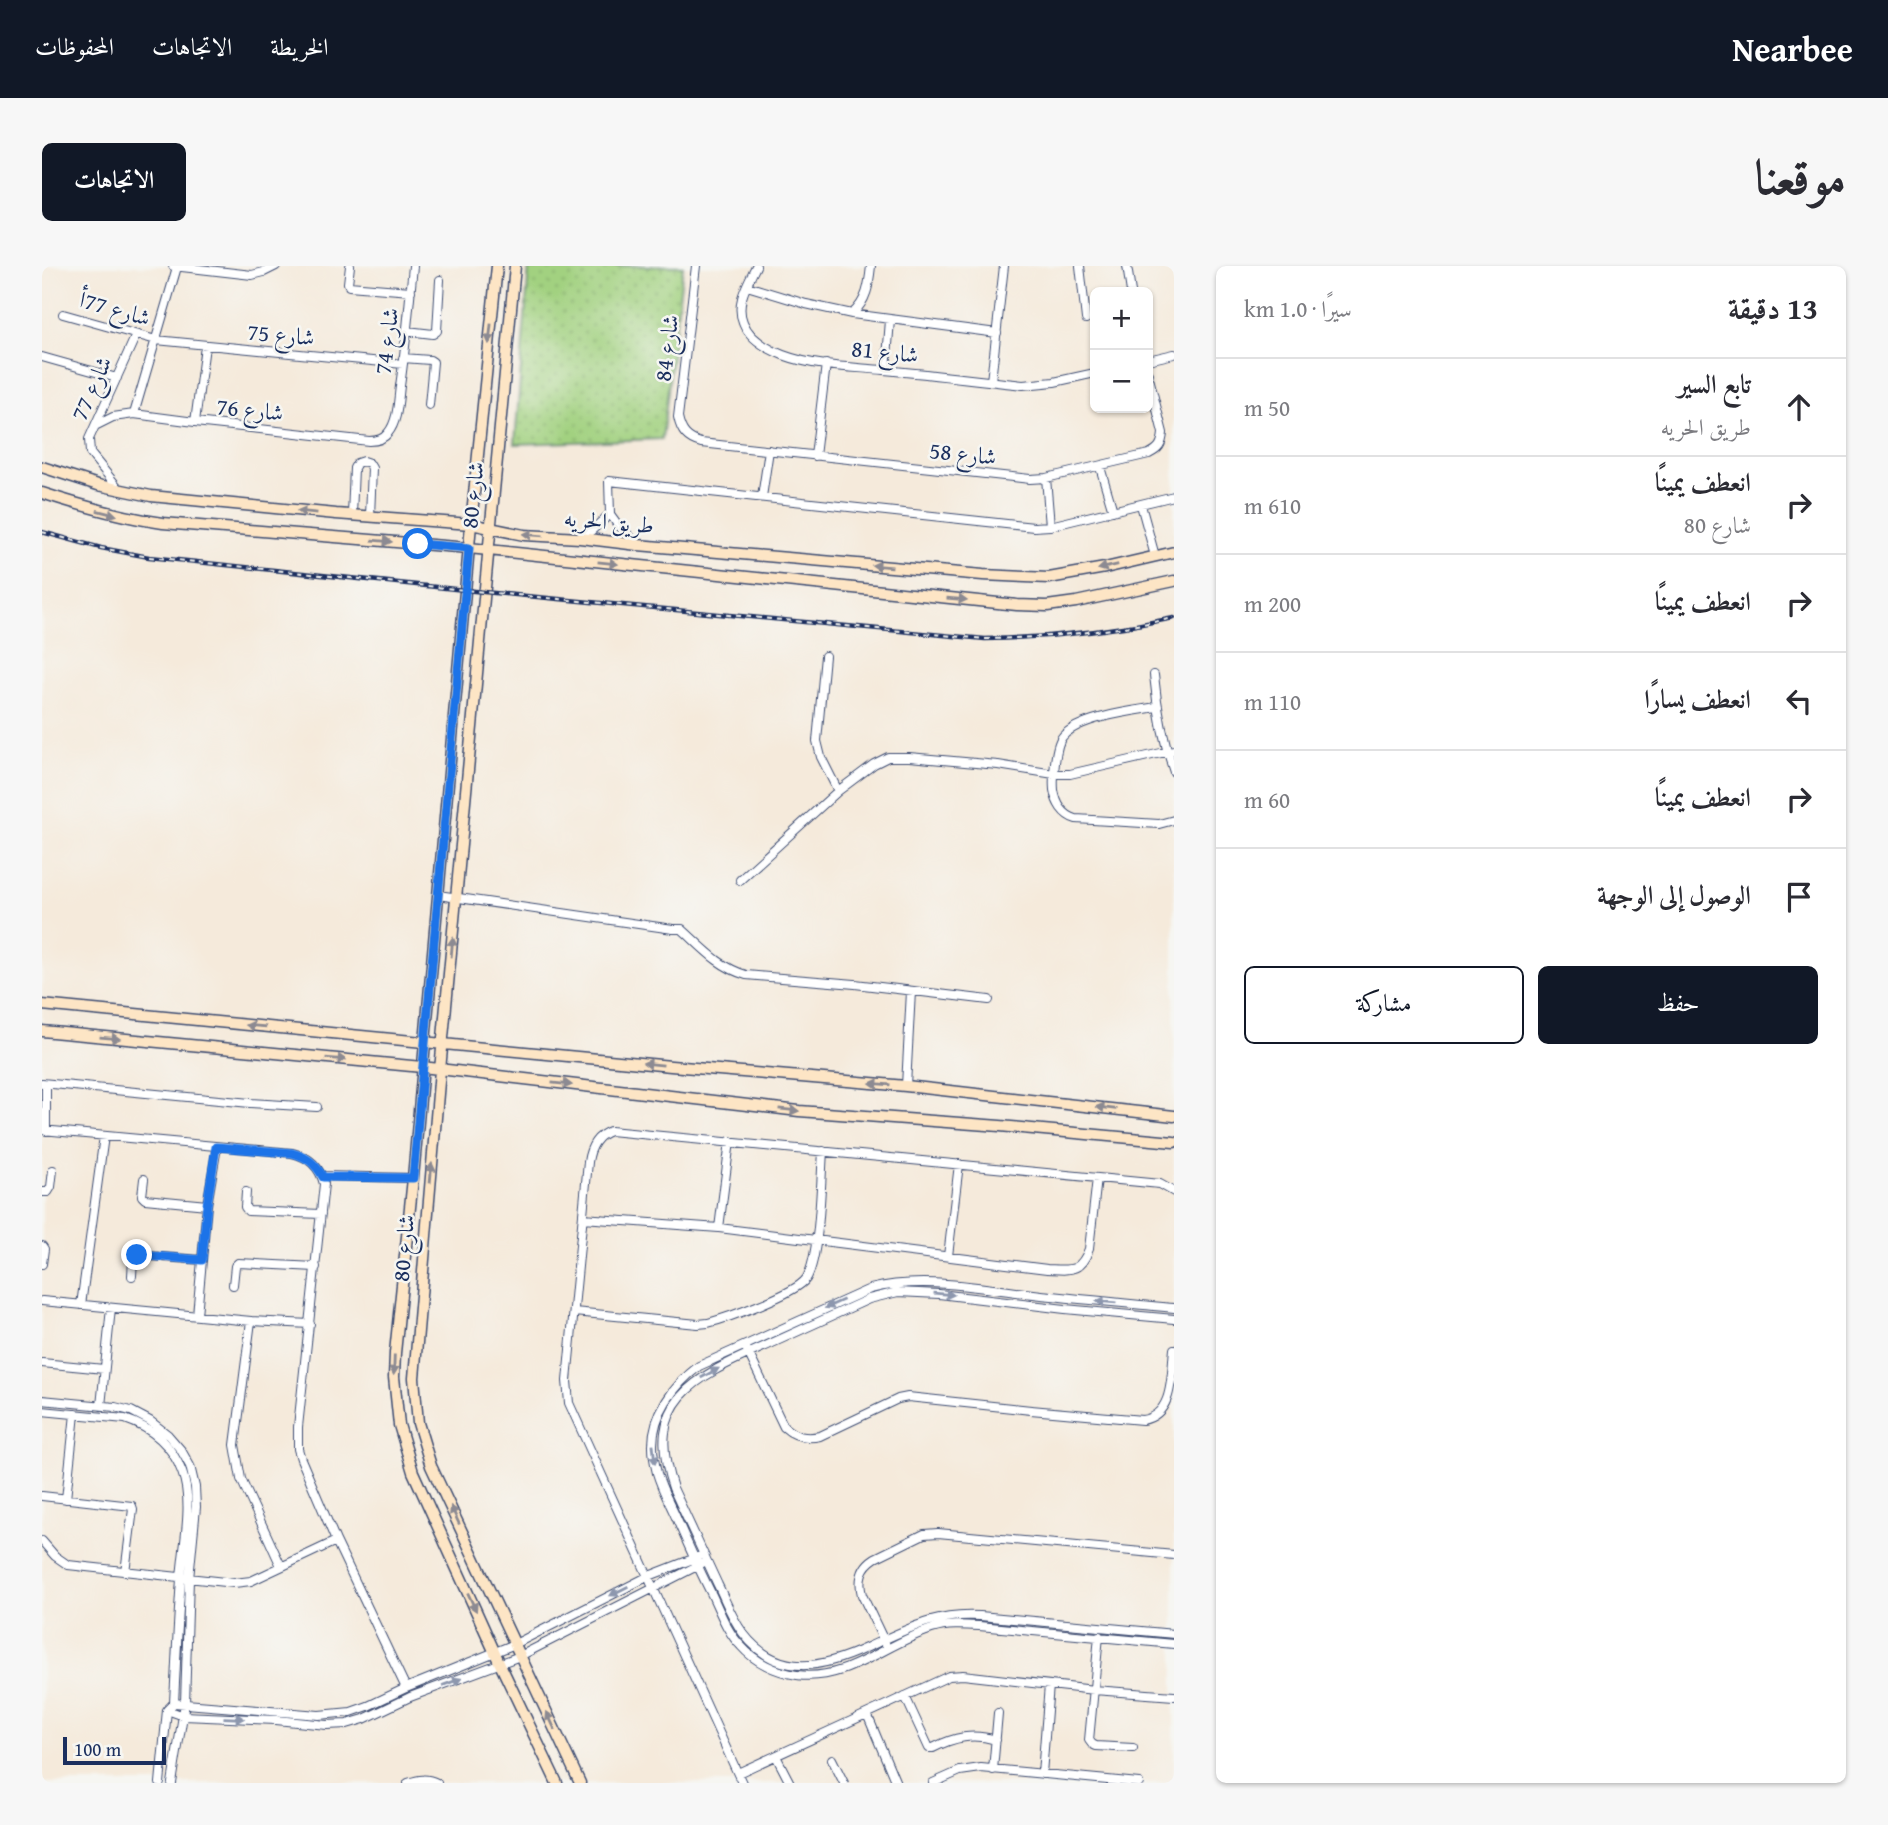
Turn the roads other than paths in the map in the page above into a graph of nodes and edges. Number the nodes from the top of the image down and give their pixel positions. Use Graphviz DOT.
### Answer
graph roads {
  1 [pos="175,266"];
  2 [pos="276,266"];
  3 [pos="349,266"];
  4 [pos="414,266"];
  5 [pos="497,266"];
  6 [pos="515,266"];
  7 [pos="696,266"];
  8 [pos="756,266"];
  9 [pos="871,266"];
  10 [pos="1004,266"];
  11 [pos="1080,266"];
  12 [pos="1128,266"];
  13 [pos="440,280"];
  14 [pos="747,286"];
  15 [pos="1130,287"];
  16 [pos="411,292"];
  17 [pos="63,314"];
  18 [pos="852,314"];
  19 [pos="1086,319"];
  20 [pos="890,320"];
  21 [pos="407,331"];
  22 [pos="996,333"];
  23 [pos="136,335"];
  24 [pos="156,340"];
  25 [pos="205,346"];
  26 [pos="1174,354"];
  27 [pos="42,357"];
  28 [pos="1153,359"];
  29 [pos="403,361"];
  30 [pos="826,365"];
  31 [pos="886,370"];
  32 [pos="1090,374"];
  33 [pos="117,378"];
  34 [pos="991,381"];
  35 [pos="1153,394"];
  36 [pos="429,405"];
  37 [pos="134,414"];
  38 [pos="394,421"];
  39 [pos="195,422"];
  40 [pos="95,426"];
  41 [pos="684,434"];
  42 [pos="769,450"];
  43 [pos="815,456"];
  44 [pos="42,467"];
  45 [pos="1100,467"];
  46 [pos="1046,478"];
  47 [pos="120,491"];
  48 [pos="42,493"];
  49 [pos="1174,496"];
  50 [pos="762,498"];
  51 [pos="353,501"];
  52 [pos="370,501"];
  53 [pos="1141,505"];
  54 [pos="1113,511"];
  55 [pos="352,514"];
  56 [pos="610,514"];
  57 [pos="370,516"];
  58 [pos="471,524"];
  59 [pos="1050,526"];
  60 [pos="490,527"];
  61 [pos="580,538"];
  62 [pos="638,545"];
  63 [pos="469,548"];
  64 [pos="488,550"];
  65 [pos="1174,551"];
  66 [pos="1155,556"];
  67 [pos="1174,581"];
  68 [pos="825,656"];
  69 [pos="1154,675"];
  70 [pos="1157,707"];
  71 [pos="1171,751"];
  72 [pos="1174,772"];
  73 [pos="1055,774"];
  74 [pos="838,791"];
  75 [pos="1174,820"];
  76 [pos="443,835"];
  77 [pos="461,837"];
  78 [pos="740,880"];
  79 [pos="438,895"];
  80 [pos="456,898"];
  81 [pos="911,992"];
  82 [pos="989,1000"];
  83 [pos="42,1005"];
  84 [pos="42,1031"];
  85 [pos="425,1041"];
  86 [pos="442,1043"];
  87 [pos="422,1067"];
  88 [pos="440,1070"];
  89 [pos="44,1084"];
  90 [pos="906,1086"];
  91 [pos="317,1107"];
  92 [pos="1174,1116"];
  93 [pos="44,1131"];
  94 [pos="104,1136"];
  95 [pos="730,1141"];
  96 [pos="1174,1142"];
  97 [pos="216,1147"];
  98 [pos="823,1151"];
  99 [pos="959,1164"];
  100 [pos="53,1170"];
  101 [pos="323,1177"];
  102 [pos="413,1178"];
  103 [pos="1097,1178"];
  104 [pos="144,1179"];
  105 [pos="42,1192"];
  106 [pos="246,1192"];
  107 [pos="1174,1192"];
  108 [pos="207,1205"];
  109 [pos="321,1214"];
  110 [pos="583,1218"];
  111 [pos="719,1228"];
  112 [pos="817,1241"];
  113 [pos="42,1246"];
  114 [pos="948,1256"];
  115 [pos="202,1260"];
  116 [pos="42,1264"];
  117 [pos="316,1267"];
  118 [pos="132,1276"];
  119 [pos="233,1285"];
  120 [pos="42,1301"];
  121 [pos="81,1305"];
  122 [pos="111,1308"];
  123 [pos="1174,1308"];
  124 [pos="574,1312"];
  125 [pos="197,1315"];
  126 [pos="1174,1319"];
  127 [pos="251,1321"];
  128 [pos="310,1324"];
  129 [pos="396,1336"];
  130 [pos="416,1339"];
  131 [pos="747,1349"];
  132 [pos="1174,1349"];
  133 [pos="42,1363"];
  134 [pos="104,1369"];
  135 [pos="42,1400"];
  136 [pos="101,1406"];
  137 [pos="42,1411"];
  138 [pos="75,1414"];
  139 [pos="42,1496"];
  140 [pos="66,1499"];
  141 [pos="42,1541"];
  142 [pos="336,1541"];
  143 [pos="1174,1555"];
  144 [pos="706,1558"];
  145 [pos="696,1562"];
  146 [pos="281,1566"];
  147 [pos="125,1572"];
  148 [pos="649,1576"];
  149 [pos="185,1579"];
  150 [pos="653,1588"];
  151 [pos="1174,1634"];
  152 [pos="1099,1636"];
  153 [pos="884,1640"];
  154 [pos="514,1644"];
  155 [pos="1174,1644"];
  156 [pos="888,1649"];
  157 [pos="496,1652"];
  158 [pos="520,1656"];
  159 [pos="500,1664"];
  160 [pos="1049,1685"];
  161 [pos="406,1688"];
  162 [pos="1094,1690"];
  163 [pos="905,1696"];
  164 [pos="1174,1696"];
  165 [pos="174,1703"];
  166 [pos="185,1703"];
  167 [pos="167,1710"];
  168 [pos="998,1713"];
  169 [pos="867,1714"];
  170 [pos="184,1717"];
  171 [pos="996,1740"];
  172 [pos="1133,1748"];
  173 [pos="776,1756"];
  174 [pos="832,1759"];
  175 [pos="993,1770"];
  176 [pos="738,1773"];
  177 [pos="1042,1774"];
  178 [pos="160,1783"];
  179 [pos="172,1783"];
  180 [pos="408,1783"];
  181 [pos="437,1783"];
  182 [pos="557,1783"];
  183 [pos="580,1783"];
  184 [pos="742,1783"];
  185 [pos="790,1783"];
  186 [pos="844,1783"];
  187 [pos="896,1783"];
  188 [pos="933,1783"];
  189 [pos="1139,1783"];
  1 -- 2 [label="street"];
  1 -- 24 [label="street"];
  3 -- 16 [label="street"];
  4 -- 16 [label="street, شارع 74"];
  5 -- 58 [label="street, شارع 80, one-way"];
  6 -- 60 [label="street, شارع 80"];
  7 -- 41 [label="street, شارع 84"];
  8 -- 14 [label="street, شارع 81"];
  9 -- 18 [label="street"];
  10 -- 22 [label="street"];
  11 -- 19 [label="street"];
  12 -- 15 [label="street"];
  13 -- 21 [label="street"];
  14 -- 18 [label="street"];
  14 -- 30 [label="street, شارع 81"];
  16 -- 21 [label="street, شارع 74"];
  17 -- 23 [label="street, شارع 77أ"];
  18 -- 20 [label="street"];
  20 -- 22 [label="street"];
  20 -- 31 [label="street"];
  21 -- 29 [label="street, شارع 74"];
  22 -- 34 [label="street"];
  23 -- 24 [label="street, شارع 77أ"];
  23 -- 33 [label="street, شارع 77"];
  24 -- 25 [label="street, شارع 75"];
  24 -- 37 [label="street"];
  25 -- 29 [label="street, شارع 75"];
  25 -- 39 [label="street"];
  26 -- 28 [label="street"];
  27 -- 33 [label="street"];
  29 -- 36 [label="street, شارع 75"];
  29 -- 38 [label="street, شارع 74"];
  30 -- 31 [label="street, شارع 81"];
  30 -- 43 [label="street"];
  31 -- 34 [label="street, شارع 81"];
  32 -- 34 [label="street, شارع 81"];
  33 -- 40 [label="street, شارع 77"];
  35 -- 45 [label="street, شارع 58"];
  37 -- 39 [label="street, شارع 76"];
  37 -- 40 [label="street, شارع 76"];
  38 -- 39 [label="street, شارع 76"];
  40 -- 47 [label="street, شارع 77"];
  41 -- 42 [label="street, شارع 58"];
  42 -- 43 [label="street, شارع 58"];
  42 -- 50 [label="street"];
  43 -- 46 [label="street, شارع 58"];
  44 -- 47 [label="street, طريق الحريه"];
  45 -- 46 [label="street, شارع 58"];
  45 -- 54 [label="street"];
  46 -- 59 [label="street"];
  55 -- 47 [label="street, طريق الحريه, one-way"];
  48 -- 63 [label="street, طريق الحريه, one-way"];
  49 -- 53 [label="street"];
  50 -- 56 [label="street"];
  50 -- 59 [label="street"];
  51 -- 52 [label="street"];
  51 -- 52 [label="street"];
  51 -- 55 [label="street"];
  52 -- 57 [label="street"];
  53 -- 54 [label="street"];
  53 -- 66 [label="street"];
  54 -- 59 [label="street"];
  55 -- 57 [label="street, طريق الحريه"];
  56 -- 61 [label="street"];
  56 -- 62 [label="street"];
  57 -- 58 [label="street, طريق الحريه"];
  58 -- 60 [label="street, طريق الحريه"];
  58 -- 63 [label="street, شارع 80"];
  61 -- 60 [label="street, طريق الحريه, one-way"];
  60 -- 64 [label="street, شارع 80"];
  61 -- 62 [label="street, طريق الحريه"];
  66 -- 62 [label="street, طريق الحريه, one-way"];
  63 -- 64 [label="street, طريق الحريه"];
  63 -- 76 [label="street, شارع 80"];
  64 -- 67 [label="street, طريق الحريه, one-way"];
  64 -- 77 [label="street, شارع 80"];
  65 -- 66 [label="street, طريق الحريه"];
  68 -- 74 [label="street"];
  69 -- 70 [label="street"];
  70 -- 71 [label="street"];
  70 -- 73 [label="street"];
  71 -- 72 [label="street"];
  71 -- 73 [label="street"];
  73 -- 74 [label="street"];
  73 -- 75 [label="street"];
  74 -- 78 [label="street"];
  76 -- 77 [label="street"];
  76 -- 79 [label="street, شارع 80"];
  77 -- 80 [label="street, شارع 80"];
  79 -- 80 [label="street"];
  79 -- 85 [label="street, شارع 80"];
  80 -- 81 [label="street"];
  86 -- 80 [label="street, شارع 80, one-way"];
  81 -- 82 [label="street"];
  81 -- 90 [label="street"];
  85 -- 83 [label="street, one-way"];
  84 -- 87 [label="street, one-way"];
  85 -- 86 [label="street"];
  85 -- 87 [label="street, شارع 80"];
  86 -- 88 [label="street, شارع 80"];
  90 -- 86 [label="street, one-way"];
  87 -- 88 [label="street"];
  87 -- 102 [label="street, شارع 80"];
  88 -- 96 [label="street, one-way"];
  130 -- 88 [label="street, شارع 80, one-way"];
  89 -- 91 [label="street"];
  89 -- 93 [label="street"];
  92 -- 90 [label="street, one-way"];
  93 -- 94 [label="street"];
  94 -- 97 [label="street"];
  94 -- 121 [label="street"];
  95 -- 98 [label="street"];
  95 -- 110 [label="street"];
  95 -- 111 [label="street"];
  97 -- 101 [label="street"];
  97 -- 108 [label="street"];
  98 -- 99 [label="street"];
  98 -- 112 [label="street"];
  99 -- 103 [label="street"];
  99 -- 114 [label="street"];
  100 -- 105 [label="street"];
  101 -- 102 [label="street"];
  101 -- 109 [label="street"];
  102 -- 129 [label="street, شارع 80"];
  103 -- 107 [label="street"];
  103 -- 114 [label="street"];
  104 -- 108 [label="street"];
  106 -- 109 [label="street"];
  108 -- 115 [label="street"];
  109 -- 117 [label="street"];
  110 -- 111 [label="street"];
  110 -- 124 [label="street"];
  111 -- 112 [label="street"];
  112 -- 114 [label="street"];
  112 -- 124 [label="street"];
  113 -- 116 [label="street"];
  115 -- 118 [label="street"];
  115 -- 125 [label="street"];
  117 -- 119 [label="street"];
  117 -- 128 [label="street"];
  120 -- 121 [label="street"];
  121 -- 122 [label="street"];
  122 -- 125 [label="street"];
  122 -- 134 [label="street"];
  123 -- 131 [label="street, one-way"];
  124 -- 148 [label="street"];
  125 -- 127 [label="street"];
  131 -- 126 [label="street, one-way"];
  127 -- 128 [label="street"];
  127 -- 146 [label="street"];
  128 -- 142 [label="street"];
  129 -- 130 [label="street"];
  129 -- 157 [label="street, شارع 80, one-way"];
  154 -- 130 [label="street, شارع 80, one-way"];
  131 -- 132 [label="street"];
  144 -- 131 [label="street, one-way"];
  131 -- 145 [label="street, one-way"];
  133 -- 134 [label="street"];
  134 -- 136 [label="street"];
  135 -- 136 [label="street"];
  136 -- 149 [label="street"];
  137 -- 138 [label="street"];
  138 -- 140 [label="street"];
  138 -- 149 [label="street"];
  139 -- 140 [label="street"];
  140 -- 147 [label="street"];
  141 -- 147 [label="street"];
  142 -- 146 [label="street"];
  142 -- 161 [label="street"];
  143 -- 153 [label="street"];
  144 -- 145 [label="street"];
  144 -- 153 [label="street"];
  145 -- 148 [label="street"];
  145 -- 150 [label="street"];
  145 -- 156 [label="street"];
  146 -- 149 [label="street"];
  147 -- 149 [label="street"];
  148 -- 150 [label="street"];
  148 -- 154 [label="street, one-way"];
  149 -- 165 [label="street"];
  149 -- 166 [label="street"];
  150 -- 158 [label="street"];
  150 -- 176 [label="street"];
  151 -- 153 [label="street"];
  152 -- 155 [label="street"];
  152 -- 156 [label="street"];
  152 -- 162 [label="street"];
  153 -- 156 [label="street"];
  154 -- 157 [label="street"];
  154 -- 158 [label="street, شارع 80"];
  157 -- 159 [label="street, شارع 80"];
  157 -- 161 [label="street"];
  158 -- 159 [label="street"];
  183 -- 158 [label="street, شارع 80, one-way"];
  170 -- 159 [label="street, one-way"];
  159 -- 182 [label="street, شارع 80"];
  160 -- 162 [label="street"];
  160 -- 163 [label="street"];
  160 -- 177 [label="street"];
  161 -- 166 [label="street"];
  162 -- 164 [label="street"];
  162 -- 172 [label="street"];
  163 -- 169 [label="street"];
  163 -- 171 [label="street"];
  165 -- 166 [label="street"];
  165 -- 167 [label="street"];
  166 -- 170 [label="street"];
  167 -- 170 [label="street"];
  167 -- 178 [label="street"];
  168 -- 171 [label="street"];
  169 -- 173 [label="street"];
  169 -- 187 [label="street"];
  170 -- 179 [label="street"];
  171 -- 175 [label="street"];
  173 -- 176 [label="street"];
  173 -- 185 [label="street"];
  174 -- 186 [label="street"];
  175 -- 177 [label="street"];
  175 -- 188 [label="street"];
  176 -- 184 [label="street"];
  177 -- 189 [label="street"];
  180 -- 181 [label="street"];
}
